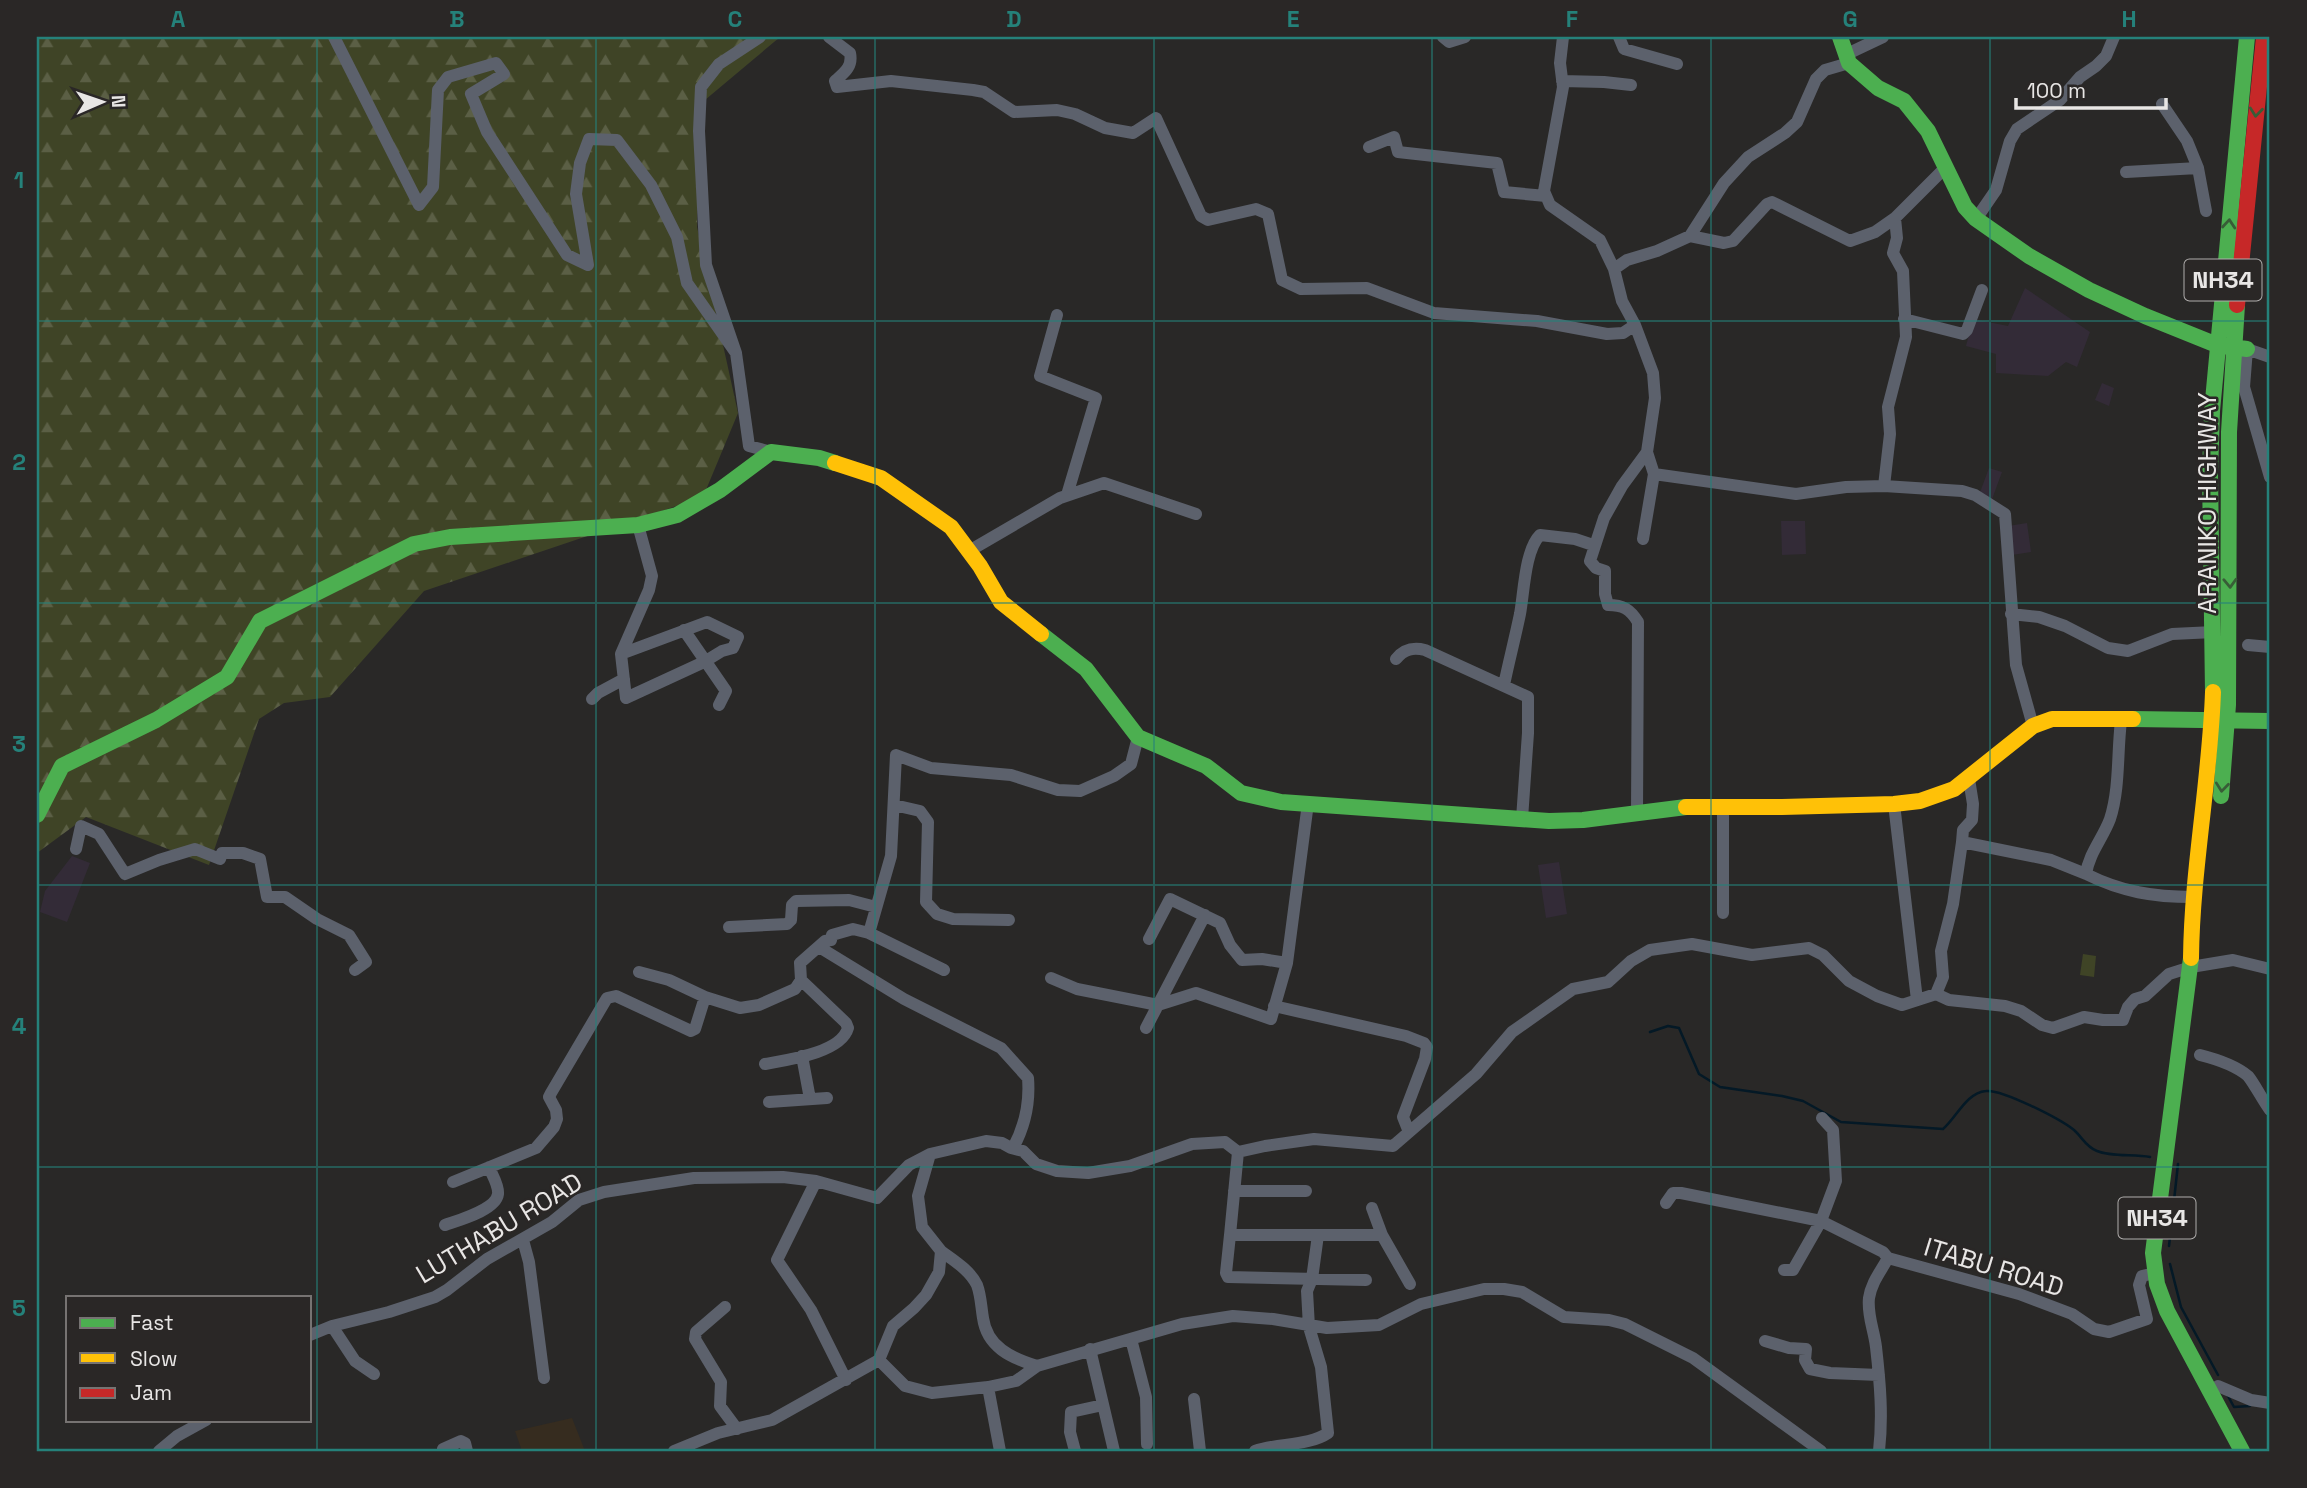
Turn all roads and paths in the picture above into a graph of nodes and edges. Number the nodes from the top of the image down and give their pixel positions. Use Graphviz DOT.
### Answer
graph roads {
  1 [pos="334,37"];
  2 [pos="760,37"];
  3 [pos="829,37"];
  4 [pos="1443,37"];
  5 [pos="1465,37"];
  6 [pos="1563,37"];
  7 [pos="1619,37"];
  8 [pos="1883,37"];
  9 [pos="2114,37"];
  10 [pos="2247,37"];
  11 [pos="2264,37"];
  12 [pos="1844,47"];
  13 [pos="1677,64"];
  14 [pos="1562,81"];
  15 [pos="1631,85"];
  16 [pos="2162,104"];
  17 [pos="1369,147"];
  18 [pos="1945,168"];
  19 [pos="2198,168"];
  20 [pos="2126,172"];
  21 [pos="1546,196"];
  22 [pos="2206,211"];
  23 [pos="1895,218"];
  24 [pos="1976,219"];
  25 [pos="1689,236"];
  26 [pos="1614,269"];
  27 [pos="1982,290"];
  28 [pos="1057,315"];
  29 [pos="1904,319"];
  30 [pos="1635,325"];
  31 [pos="2233,347"];
  32 [pos="736,353"];
  33 [pos="2270,357"];
  34 [pos="771,452"];
  35 [pos="1647,452"];
  36 [pos="1654,474"];
  37 [pos="2270,477"];
  38 [pos="1884,486"];
  39 [pos="1067,495"];
  40 [pos="1196,514"];
  41 [pos="638,525"];
  42 [pos="1643,539"];
  43 [pos="1593,545"];
  44 [pos="969,551"];
  45 [pos="2011,614"];
  46 [pos="684,630"];
  47 [pos="2214,632"];
  48 [pos="2248,645"];
  49 [pos="2270,647"];
  50 [pos="621,654"];
  51 [pos="1396,659"];
  52 [pos="704,662"];
  53 [pos="624,679"];
  54 [pos="1504,685"];
  55 [pos="592,699"];
  56 [pos="719,705"];
  57 [pos="2212,719"];
  58 [pos="2229,719"];
  59 [pos="2121,720"];
  60 [pos="2270,721"];
  61 [pos="2033,726"];
  62 [pos="1138,737"];
  63 [pos="1969,779"];
  64 [pos="1308,803"];
  65 [pos="1894,804"];
  66 [pos="894,805"];
  67 [pos="1723,807"];
  68 [pos="2220,808"];
  69 [pos="37,814"];
  70 [pos="1637,814"];
  71 [pos="1522,819"];
  72 [pos="2217,830"];
  73 [pos="1962,842"];
  74 [pos="76,849"];
  75 [pos="2086,874"];
  76 [pos="2193,897"];
  77 [pos="876,907"];
  78 [pos="1723,914"];
  79 [pos="1205,915"];
  80 [pos="1009,920"];
  81 [pos="729,927"];
  82 [pos="869,933"];
  83 [pos="1149,939"];
  84 [pos="819,947"];
  85 [pos="1287,963"];
  86 [pos="2191,967"];
  87 [pos="2270,969"];
  88 [pos="355,970"];
  89 [pos="944,970"];
  90 [pos="639,972"];
  91 [pos="1051,978"];
  92 [pos="801,980"];
  93 [pos="1936,994"];
  94 [pos="705,997"];
  95 [pos="1917,1000"];
  96 [pos="1158,1005"];
  97 [pos="1274,1006"];
  98 [pos="1146,1028"];
  99 [pos="2200,1055"];
  100 [pos="802,1056"];
  101 [pos="765,1064"];
  102 [pos="827,1098"];
  103 [pos="810,1099"];
  104 [pos="769,1102"];
  105 [pos="2270,1110"];
  106 [pos="1822,1118"];
  107 [pos="1409,1132"];
  108 [pos="1013,1148"];
  109 [pos="1238,1152"];
  110 [pos="930,1154"];
  111 [pos="489,1167"];
  112 [pos="816,1181"];
  113 [pos="453,1182"];
  114 [pos="1234,1191"];
  115 [pos="1306,1191"];
  116 [pos="1666,1203"];
  117 [pos="1372,1208"];
  118 [pos="1821,1221"];
  119 [pos="445,1225"];
  120 [pos="1230,1235"];
  121 [pos="1382,1235"];
  122 [pos="1318,1236"];
  123 [pos="523,1240"];
  124 [pos="940,1251"];
  125 [pos="1888,1258"];
  126 [pos="1784,1270"];
  127 [pos="2155,1273"];
  128 [pos="1312,1279"];
  129 [pos="1366,1280"];
  130 [pos="1410,1284"];
  131 [pos="725,1307"];
  132 [pos="332,1326"];
  133 [pos="1308,1327"];
  134 [pos="312,1334"];
  135 [pos="1130,1339"];
  136 [pos="1765,1341"];
  137 [pos="1090,1349"];
  138 [pos="879,1360"];
  139 [pos="1037,1366"];
  140 [pos="374,1374"];
  141 [pos="1879,1375"];
  142 [pos="544,1378"];
  143 [pos="846,1380"];
  144 [pos="988,1387"];
  145 [pos="2210,1391"];
  146 [pos="1194,1399"];
  147 [pos="2270,1403"];
  148 [pos="1103,1405"];
  149 [pos="202,1422"];
  150 [pos="737,1429"];
  151 [pos="1147,1444"];
  152 [pos="443,1449"];
  153 [pos="159,1451"];
  154 [pos="467,1451"];
  155 [pos="674,1451"];
  156 [pos="1000,1451"];
  157 [pos="1075,1451"];
  158 [pos="1114,1451"];
  159 [pos="1200,1451"];
  160 [pos="1255,1451"];
  161 [pos="1821,1451"];
  162 [pos="1879,1451"];
  163 [pos="2242,1451"];
  1 -- 32 [label="street"];
  2 -- 32 [label="street"];
  3 -- 30 [label="street"];
  4 -- 5 [label="street"];
  6 -- 14 [label="street"];
  7 -- 13 [label="street"];
  8 -- 12 [label="street"];
  9 -- 24 [label="street"];
  31 -- 10 [label="main road, ARANIKO HIGHWAY / NH34, one-way"];
  11 -- 31 [label="main road, ARANIKO HIGHWAY / NH34, one-way"];
  12 -- 18 [label="main road"];
  12 -- 25 [label="street"];
  14 -- 15 [label="street"];
  14 -- 21 [label="street"];
  16 -- 19 [label="street"];
  17 -- 21 [label="street"];
  18 -- 23 [label="street"];
  18 -- 24 [label="main road"];
  19 -- 20 [label="street"];
  19 -- 22 [label="street"];
  21 -- 26 [label="street"];
  23 -- 25 [label="street"];
  23 -- 29 [label="street"];
  24 -- 31 [label="main road"];
  25 -- 26 [label="street"];
  26 -- 30 [label="street"];
  27 -- 29 [label="street"];
  28 -- 39 [label="street"];
  29 -- 38 [label="street"];
  30 -- 35 [label="street"];
  31 -- 33 [label="street"];
  31 -- 37 [label="street"];
  31 -- 47 [label="main road, ARANIKO HIGHWAY / NH34"];
  31 -- 58 [label="main road, ARANIKO HIGHWAY / NH34, one-way"];
  32 -- 34 [label="street"];
  34 -- 41 [label="main road"];
  34 -- 44 [label="main road"];
  35 -- 36 [label="street"];
  35 -- 43 [label="street"];
  36 -- 38 [label="street"];
  36 -- 42 [label="street"];
  38 -- 45 [label="street"];
  39 -- 40 [label="street"];
  39 -- 44 [label="street"];
  41 -- 50 [label="street"];
  41 -- 69 [label="main road"];
  43 -- 54 [label="street"];
  43 -- 70 [label="street"];
  44 -- 62 [label="main road"];
  45 -- 47 [label="street"];
  45 -- 61 [label="street"];
  46 -- 50 [label="street"];
  46 -- 52 [label="street"];
  46 -- 52 [label="street"];
  47 -- 57 [label="main road, ARANIKO HIGHWAY / NH34"];
  48 -- 49 [label="street"];
  50 -- 53 [label="street"];
  51 -- 54 [label="street"];
  52 -- 53 [label="street"];
  52 -- 56 [label="street"];
  53 -- 55 [label="street"];
  54 -- 71 [label="street"];
  57 -- 58 [label="main road"];
  57 -- 59 [label="main road"];
  57 -- 76 [label="main road, ARANIKO HIGHWAY / NH34"];
  58 -- 60 [label="main road"];
  58 -- 68 [label="main road, ARANIKO HIGHWAY / NH34, one-way"];
  59 -- 61 [label="main road"];
  59 -- 75 [label="street"];
  61 -- 63 [label="main road"];
  62 -- 64 [label="main road"];
  62 -- 66 [label="street"];
  63 -- 65 [label="main road"];
  63 -- 73 [label="street"];
  64 -- 71 [label="main road"];
  64 -- 85 [label="street"];
  65 -- 67 [label="main road"];
  65 -- 95 [label="street"];
  66 -- 77 [label="street"];
  66 -- 80 [label="street"];
  67 -- 70 [label="main road"];
  67 -- 78 [label="street"];
  70 -- 71 [label="main road"];
  72 -- 86 [label="main road, ARANIKO HIGHWAY / NH34"];
  73 -- 75 [label="street"];
  73 -- 93 [label="street"];
  74 -- 88 [label="street"];
  75 -- 76 [label="street"];
  76 -- 86 [label="main road, ARANIKO HIGHWAY / NH34"];
  77 -- 81 [label="street"];
  77 -- 82 [label="street"];
  79 -- 83 [label="street"];
  79 -- 85 [label="street"];
  79 -- 96 [label="street"];
  82 -- 84 [label="street"];
  82 -- 89 [label="street"];
  84 -- 92 [label="street"];
  84 -- 108 [label="street"];
  85 -- 97 [label="street"];
  86 -- 87 [label="street"];
  86 -- 93 [label="street"];
  86 -- 127 [label="main road, ARANIKO HIGHWAY / NH34"];
  90 -- 94 [label="street"];
  91 -- 96 [label="street"];
  92 -- 94 [label="street"];
  92 -- 100 [label="street"];
  93 -- 95 [label="street, LUTHABU ROAD"];
  94 -- 111 [label="street"];
  95 -- 107 [label="street, LUTHABU ROAD"];
  96 -- 97 [label="street"];
  96 -- 98 [label="street"];
  97 -- 107 [label="street"];
  99 -- 105 [label="street"];
  100 -- 101 [label="street"];
  100 -- 103 [label="street"];
  102 -- 103 [label="street"];
  103 -- 104 [label="street"];
  106 -- 118 [label="street"];
  107 -- 109 [label="street, LUTHABU ROAD"];
  108 -- 109 [label="street, LUTHABU ROAD"];
  108 -- 110 [label="street, LUTHABU ROAD"];
  109 -- 114 [label="street"];
  110 -- 112 [label="street, LUTHABU ROAD"];
  110 -- 124 [label="street"];
  111 -- 113 [label="street"];
  111 -- 119 [label="street"];
  112 -- 123 [label="street, LUTHABU ROAD"];
  112 -- 143 [label="street"];
  114 -- 115 [label="street"];
  114 -- 120 [label="street"];
  116 -- 118 [label="street"];
  117 -- 121 [label="street"];
  118 -- 125 [label="street"];
  118 -- 126 [label="street"];
  120 -- 122 [label="street"];
  120 -- 128 [label="street"];
  121 -- 122 [label="street"];
  121 -- 130 [label="street"];
  122 -- 128 [label="street"];
  123 -- 132 [label="street, LUTHABU ROAD"];
  123 -- 142 [label="street"];
  124 -- 138 [label="street"];
  124 -- 139 [label="street"];
  125 -- 127 [label="street, ITABU ROAD"];
  125 -- 141 [label="street, ITABU ROAD"];
  127 -- 145 [label="main road, ARANIKO HIGHWAY / NH34"];
  128 -- 129 [label="street"];
  128 -- 133 [label="street"];
  131 -- 150 [label="street"];
  132 -- 134 [label="street, LUTHABU ROAD"];
  132 -- 140 [label="street"];
  133 -- 135 [label="street"];
  133 -- 160 [label="street"];
  133 -- 161 [label="street"];
  135 -- 137 [label="street"];
  135 -- 151 [label="street"];
  136 -- 141 [label="street"];
  137 -- 139 [label="street"];
  137 -- 148 [label="street"];
  138 -- 143 [label="street"];
  138 -- 144 [label="street"];
  139 -- 144 [label="street"];
  141 -- 162 [label="street, ITABU ROAD"];
  143 -- 150 [label="street"];
  144 -- 156 [label="street"];
  145 -- 147 [label="street"];
  145 -- 163 [label="main road, ARANIKO HIGHWAY / NH34"];
  146 -- 159 [label="street"];
  148 -- 157 [label="street"];
  148 -- 158 [label="street"];
  149 -- 153 [label="street"];
  150 -- 155 [label="street"];
  152 -- 154 [label="street"];
}
